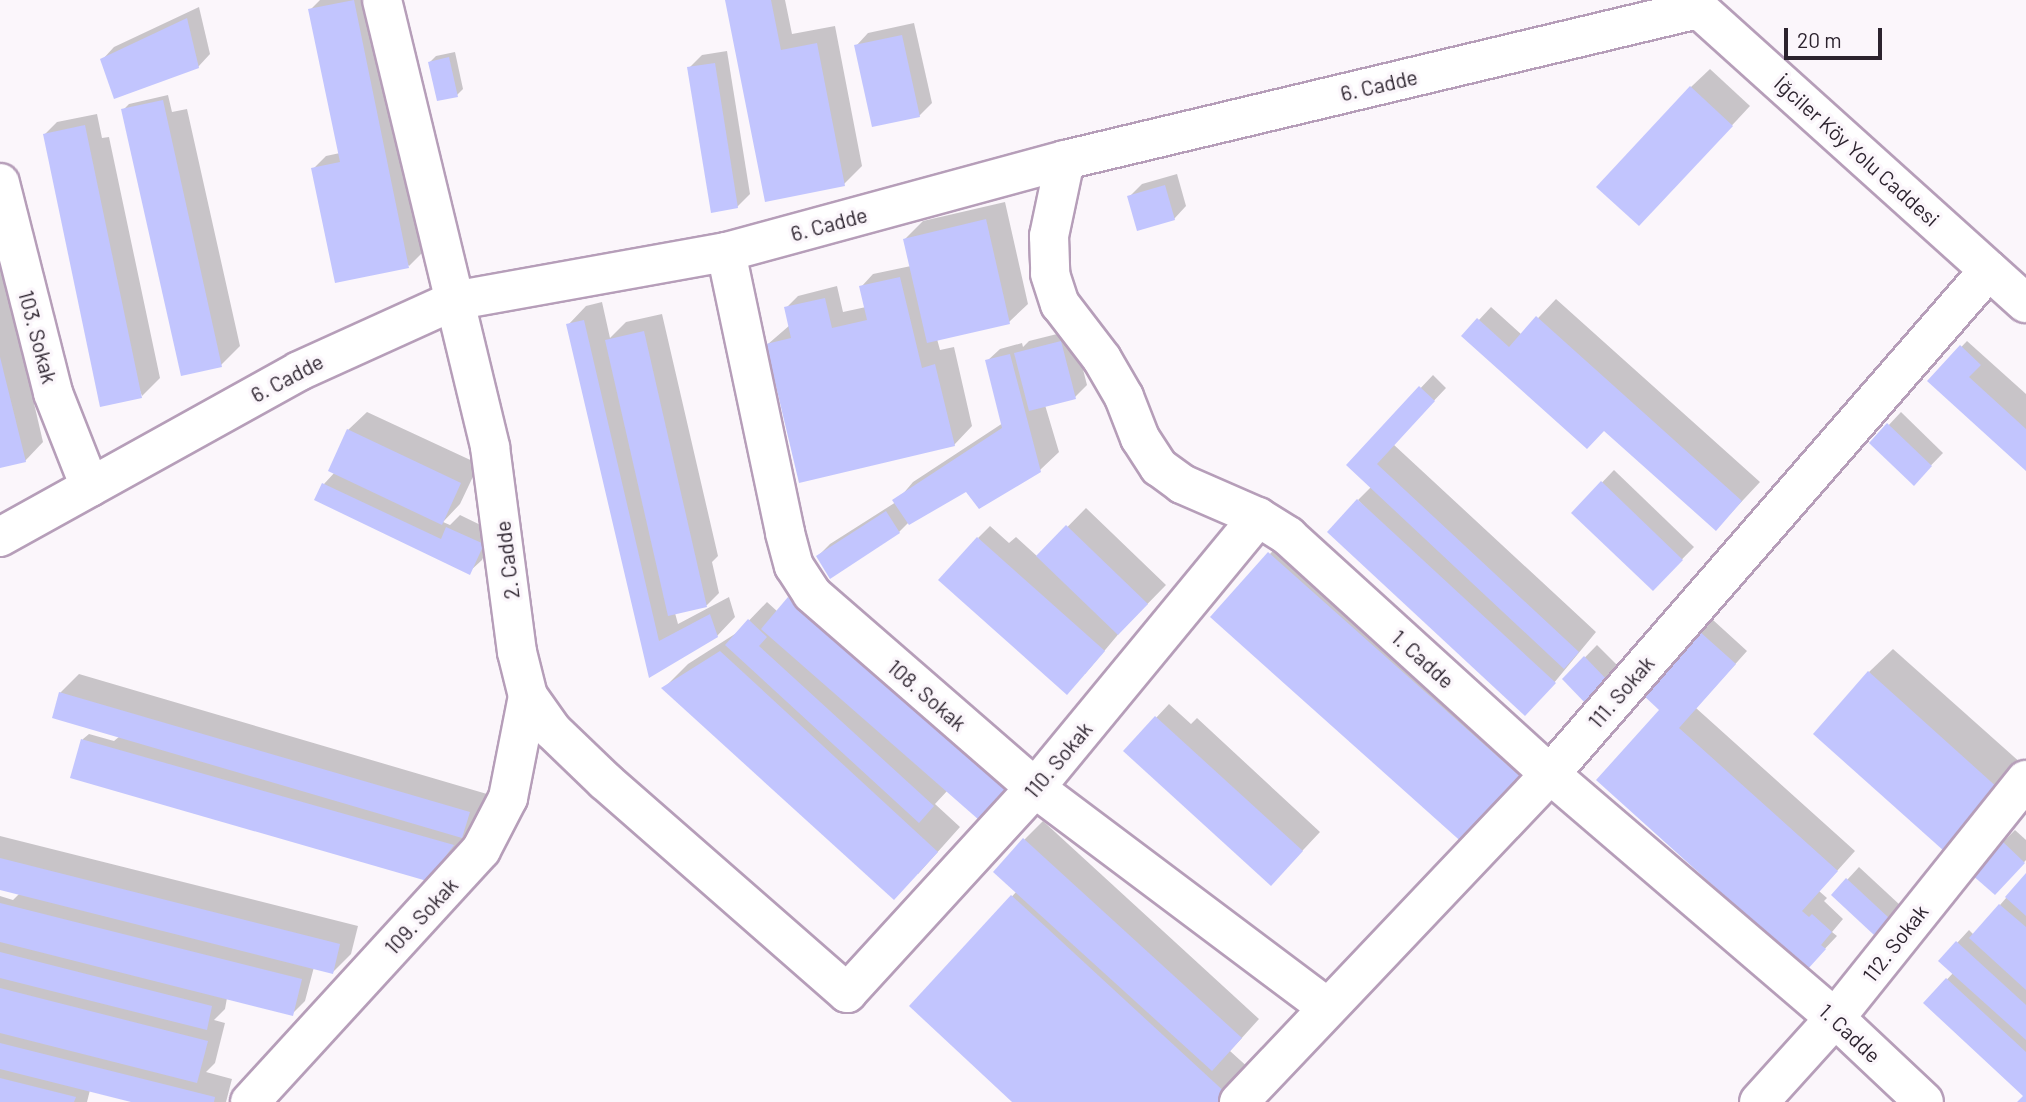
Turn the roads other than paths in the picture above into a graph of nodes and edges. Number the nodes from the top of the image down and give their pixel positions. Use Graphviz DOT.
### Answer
graph roads {
  1 [pos="382,0"];
  2 [pos="1693,4"];
  3 [pos="1065,160"];
  4 [pos="0,183"];
  5 [pos="726,252"];
  6 [pos="1989,270"];
  7 [pos="453,301"];
  8 [pos="2026,303"];
  9 [pos="90,487"];
  10 [pos="1258,517"];
  11 [pos="0,537"];
  12 [pos="528,696"];
  13 [pos="1550,774"];
  14 [pos="2026,780"];
  15 [pos="1035,789"];
  16 [pos="847,993"];
  17 [pos="1327,1007"];
  18 [pos="1835,1018"];
  19 [pos="250,1102"];
  20 [pos="1238,1102"];
  21 [pos="1759,1102"];
  22 [pos="1924,1102"];
  1 -- 7 [label="street, 2. Cadde"];
  2 -- 3 [label="street, 6. Cadde"];
  2 -- 6 [label="street, İğciler Köy Yolu Caddesi"];
  3 -- 5 [label="street, 6. Cadde"];
  3 -- 10 [label="street, 1. Cadde"];
  4 -- 9 [label="street, 103. Sokak"];
  5 -- 7 [label="street, 6. Cadde"];
  5 -- 15 [label="street, 108. Sokak"];
  6 -- 8 [label="street, İğciler Köy Yolu Caddesi"];
  6 -- 13 [label="street, 111. Sokak"];
  7 -- 9 [label="street, 6. Cadde"];
  7 -- 12 [label="street, 2. Cadde"];
  9 -- 11 [label="street, 6. Cadde"];
  10 -- 13 [label="street, 1. Cadde"];
  10 -- 15 [label="street, 110. Sokak"];
  12 -- 16 [label="street, 2. Cadde"];
  12 -- 19 [label="street, 109. Sokak"];
  13 -- 17 [label="street, 111. Sokak"];
  13 -- 18 [label="street, 1. Cadde"];
  14 -- 18 [label="street, 112. Sokak"];
  15 -- 16 [label="street, 110. Sokak"];
  15 -- 17 [label="street, 108. Sokak"];
  17 -- 20 [label="street, 111. Sokak"];
  18 -- 21 [label="street, 112. Sokak"];
  18 -- 22 [label="street, 1. Cadde"];
}
